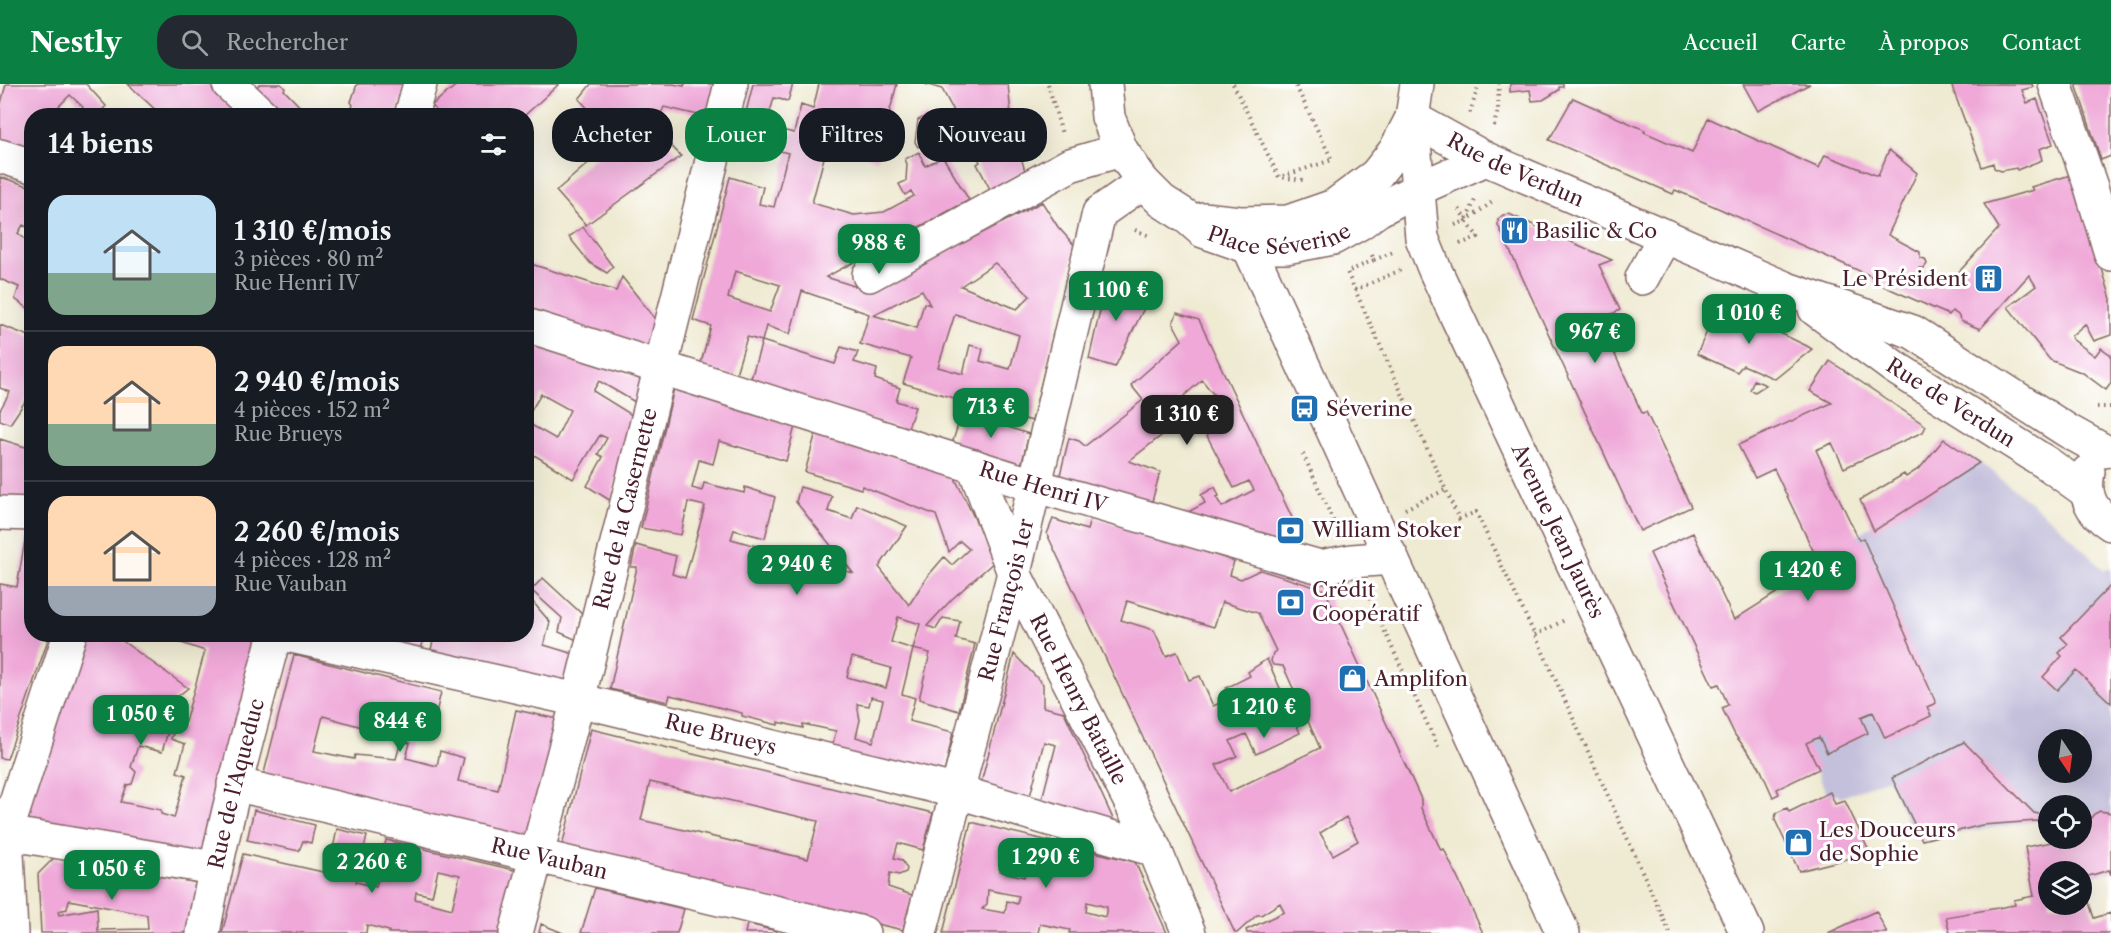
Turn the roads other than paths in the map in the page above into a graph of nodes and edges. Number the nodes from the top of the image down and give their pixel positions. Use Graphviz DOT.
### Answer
graph roads {
  1 [pos="229,84"];
  2 [pos="420,84"];
  3 [pos="731,84"];
  4 [pos="1105,84"];
  5 [pos="1418,84"];
  6 [pos="2055,84"];
  7 [pos="254,108"];
  8 [pos="413,108"];
  9 [pos="1412,118"];
  10 [pos="1490,144"];
  11 [pos="1121,150"];
  12 [pos="0,156"];
  13 [pos="24,164"];
  14 [pos="1143,182"];
  15 [pos="2101,182"];
  16 [pos="1418,189"];
  17 [pos="1186,217"];
  18 [pos="1665,236"];
  19 [pos="1249,247"];
  20 [pos="2111,254"];
  21 [pos="869,275"];
  22 [pos="1642,278"];
  23 [pos="1787,289"];
  24 [pos="534,328"];
  25 [pos="661,368"];
  26 [pos="2108,450"];
  27 [pos="974,466"];
  28 [pos="1033,485"];
  29 [pos="2086,492"];
  30 [pos="0,513"];
  31 [pos="24,514"];
  32 [pos="2111,524"];
  33 [pos="1392,558"];
  34 [pos="1014,573"];
  35 [pos="67,642"];
  36 [pos="273,642"];
  37 [pos="318,642"];
  38 [pos="578,700"];
  39 [pos="234,784"];
  40 [pos="955,791"];
  41 [pos="3,832"];
  42 [pos="1155,850"];
  43 [pos="538,856"];
  44 [pos="214,868"];
  45 [pos="11,933"];
  46 [pos="202,933"];
  47 [pos="516,933"];
  48 [pos="863,933"];
  49 [pos="920,933"];
  50 [pos="1189,933"];
  51 [pos="1563,933"];
  52 [pos="1747,933"];
  1 -- 7 [label="street"];
  2 -- 8 [label="street"];
  3 -- 25 [label="street, Rue de la Casernette"];
  4 -- 11 [label="street, Place Séverine"];
  5 -- 9 [label="street"];
  6 -- 15 [label="street"];
  9 -- 10 [label="street, Rue de Verdun"];
  9 -- 16 [label="street, Avenue Jean Jaurès"];
  9 -- 17 [label="street"];
  10 -- 16 [label="street, Place Séverine"];
  10 -- 18 [label="street, Rue de Verdun"];
  11 -- 14 [label="street, Place Séverine"];
  11 -- 21 [label="street"];
  12 -- 13 [label="street"];
  14 -- 17 [label="street, Place Séverine"];
  14 -- 28 [label="street, Rue François 1er"];
  15 -- 20 [label="street"];
  16 -- 19 [label="street, Place Séverine"];
  16 -- 52 [label="street, Avenue Jean Jaurès"];
  17 -- 19 [label="street, Place Séverine"];
  18 -- 22 [label="street"];
  18 -- 23 [label="street, Rue de Verdun"];
  19 -- 33 [label="street"];
  23 -- 26 [label="street, Rue de Verdun"];
  23 -- 29 [label="street, Rue de Verdun"];
  24 -- 25 [label="street, Rue Henri IV"];
  25 -- 27 [label="street, Rue Henri IV"];
  25 -- 38 [label="street, Rue de la Casernette"];
  26 -- 29 [label="street, Rue de Verdun"];
  27 -- 28 [label="street, Rue Henri IV"];
  27 -- 34 [label="street, Rue Henry Bataille"];
  28 -- 33 [label="street, Rue Henri IV"];
  28 -- 34 [label="street, Rue François 1er"];
  29 -- 32 [label="street, Rue de Verdun"];
  30 -- 31 [label="street"];
  33 -- 51 [label="street"];
  34 -- 40 [label="street, Rue François 1er"];
  34 -- 42 [label="street, Rue Henry Bataille"];
  35 -- 41 [label="street"];
  36 -- 39 [label="street, Rue de l'Aqueduc"];
  37 -- 38 [label="street, Rue Brueys"];
  38 -- 40 [label="street, Rue Brueys"];
  38 -- 43 [label="street, Rue de la Casernette"];
  39 -- 43 [label="street, Rue Vauban"];
  39 -- 44 [label="street, Rue de l'Aqueduc"];
  40 -- 42 [label="street, Rue Brueys"];
  40 -- 49 [label="street, Rue François 1er"];
  41 -- 44 [label="street"];
  41 -- 45 [label="street"];
  42 -- 50 [label="street, Rue Henry Bataille"];
  43 -- 47 [label="street, Rue de la Casernette"];
  43 -- 48 [label="street, Rue Vauban"];
  44 -- 46 [label="street, Rue de l'Aqueduc"];
}
